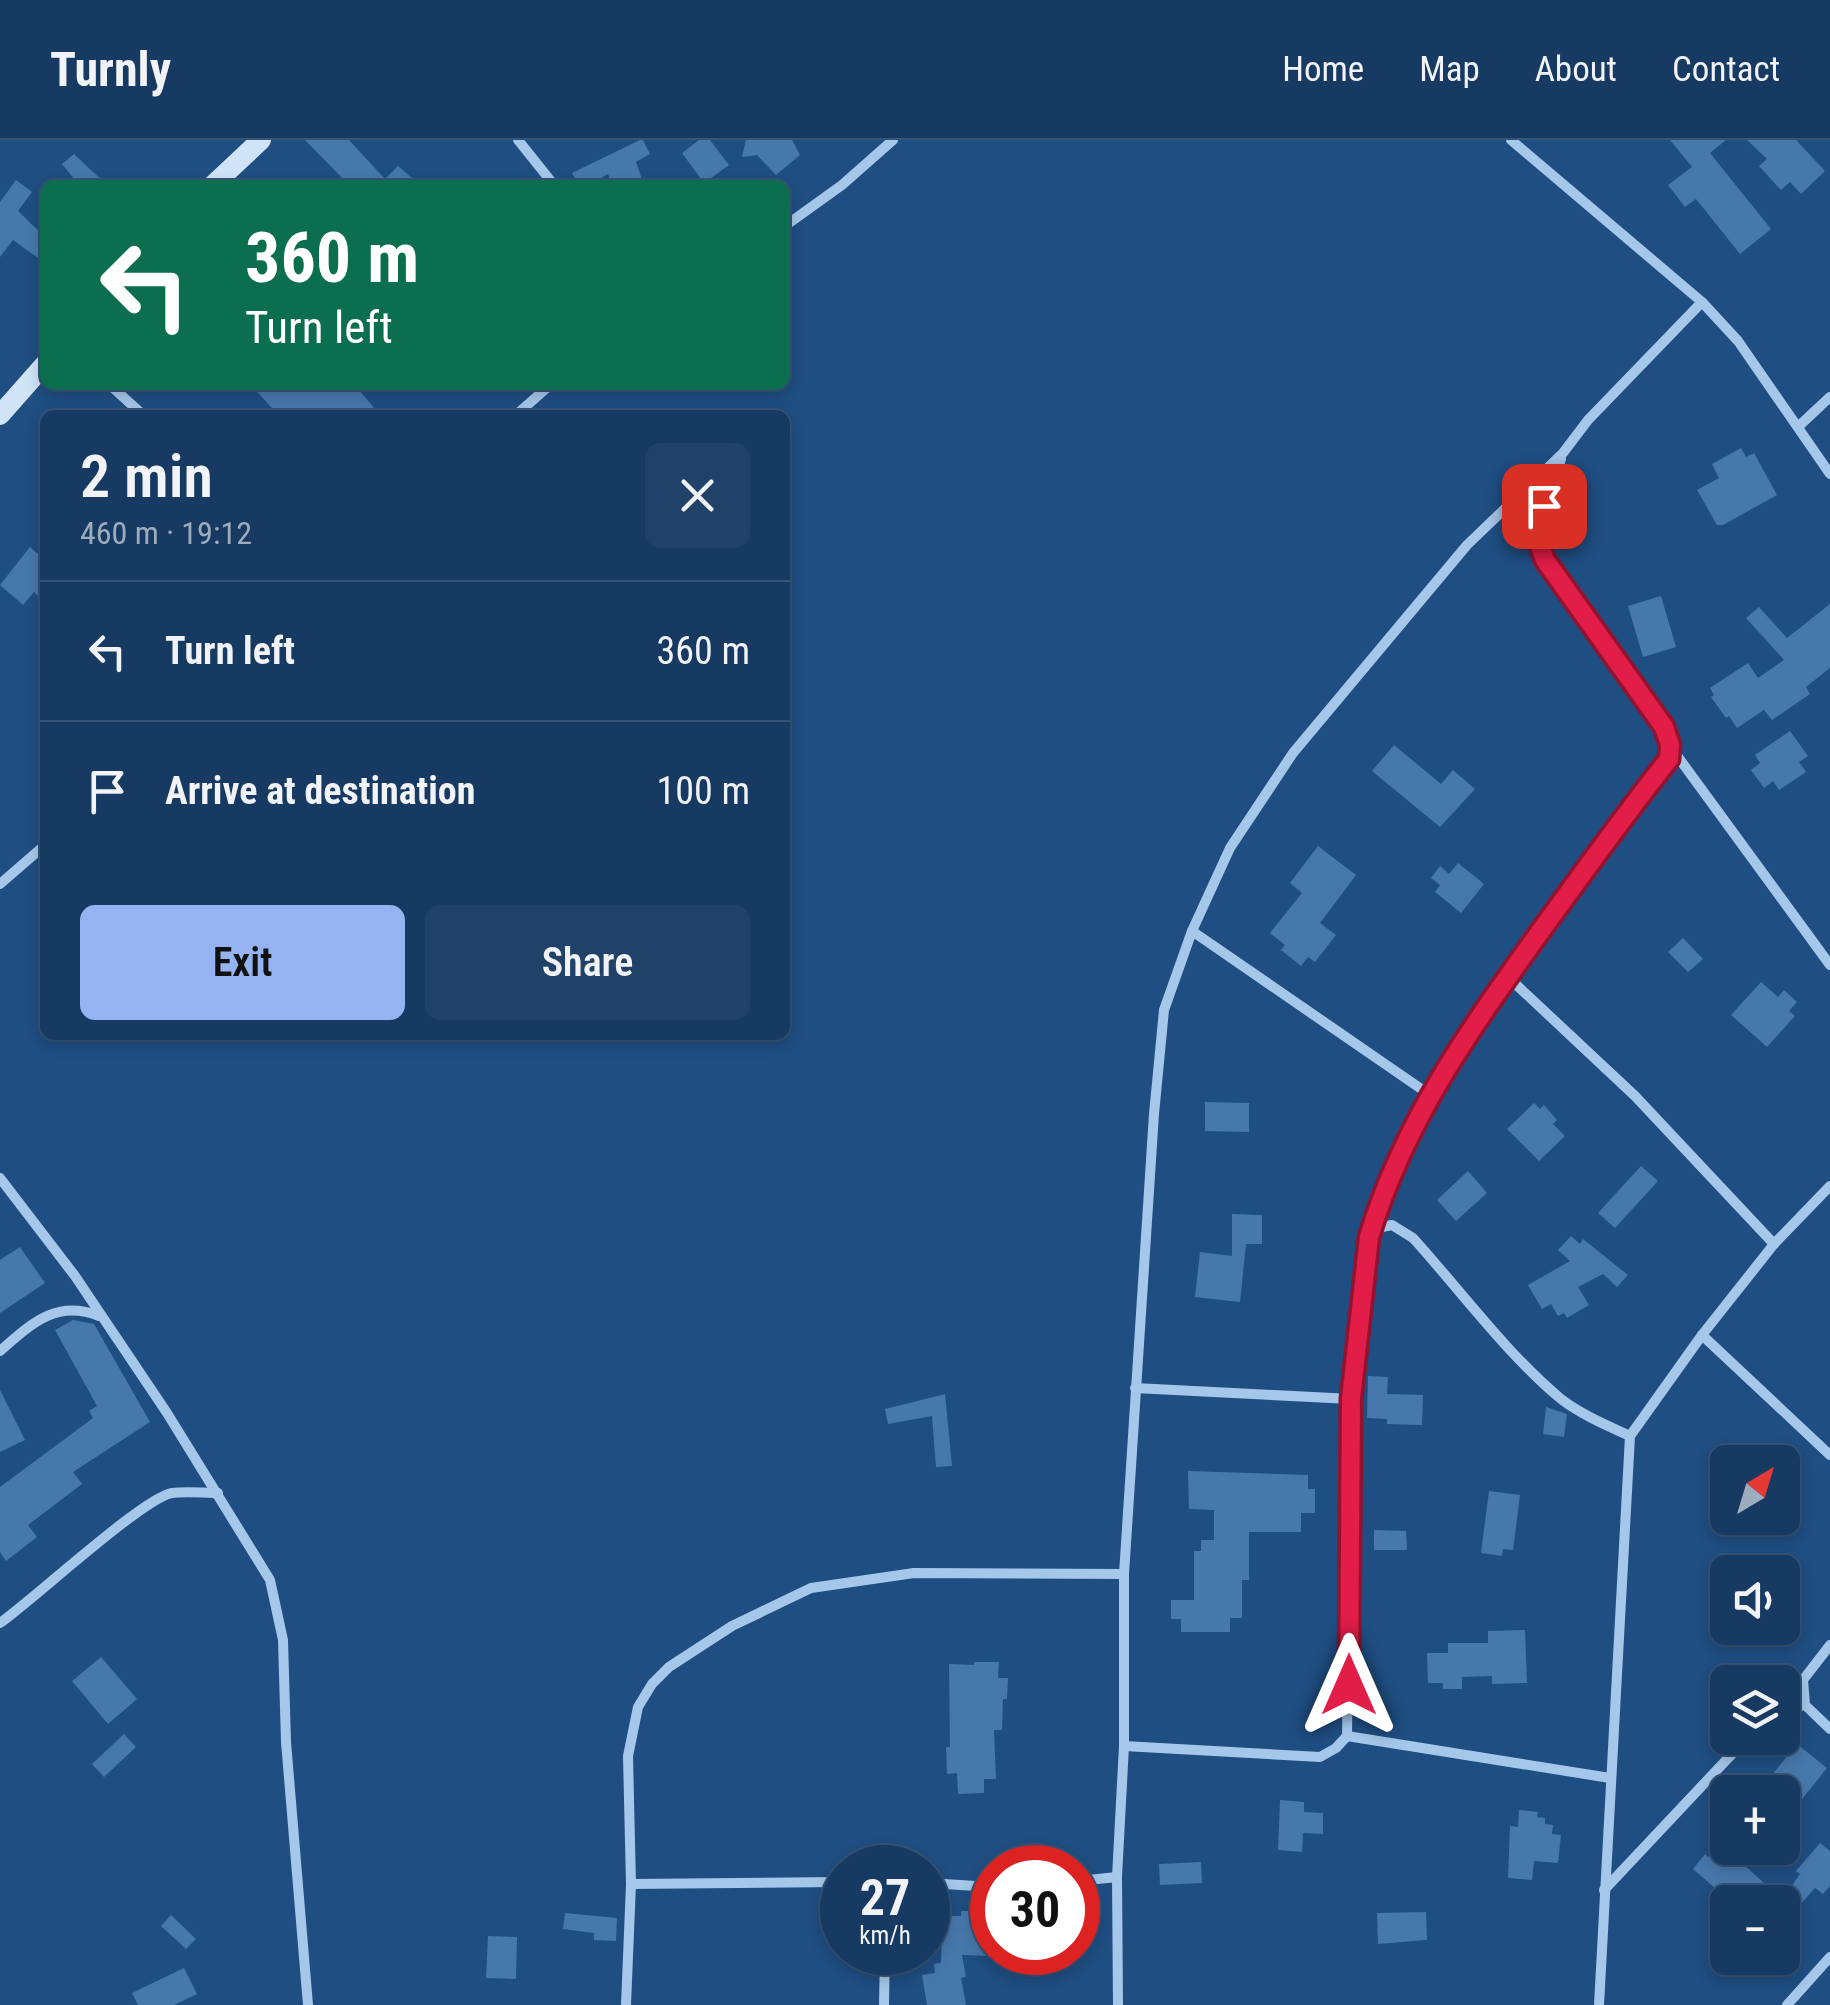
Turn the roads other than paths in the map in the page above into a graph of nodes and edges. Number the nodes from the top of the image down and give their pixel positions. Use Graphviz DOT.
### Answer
graph roads {
  1 [pos="260,140"];
  2 [pos="518,140"];
  3 [pos="893,140"];
  4 [pos="1511,140"];
  5 [pos="219,180"];
  6 [pos="550,180"];
  7 [pos="790,222"];
  8 [pos="1702,302"];
  9 [pos="40,370"];
  10 [pos="116,390"];
  11 [pos="544,390"];
  12 [pos="1830,398"];
  13 [pos="138,410"];
  14 [pos="522,410"];
  15 [pos="0,415"];
  16 [pos="1799,426"];
  17 [pos="1562,453"];
  18 [pos="1830,474"];
  19 [pos="1670,745"];
  20 [pos="40,849"];
  21 [pos="0,884"];
  22 [pos="1192,931"];
  23 [pos="1830,965"];
  24 [pos="1508,976"];
  25 [pos="1430,1095"];
  26 [pos="0,1178"];
  27 [pos="1830,1186"];
  28 [pos="1369,1237"];
  29 [pos="1774,1244"];
  30 [pos="102,1317"];
  31 [pos="1702,1335"];
  32 [pos="0,1351"];
  33 [pos="1136,1388"];
  34 [pos="1351,1399"];
  35 [pos="1630,1436"];
  36 [pos="1830,1455"];
  37 [pos="218,1493"];
  38 [pos="1124,1574"];
  39 [pos="0,1622"];
  40 [pos="1830,1645"];
  41 [pos="1806,1705"];
  42 [pos="1800,1706"];
  43 [pos="1830,1729"];
  44 [pos="1347,1736"];
  45 [pos="1124,1746"];
  46 [pos="1731,1755"];
  47 [pos="1610,1778"];
  48 [pos="1117,1877"];
  49 [pos="1100,1879"];
  50 [pos="820,1882"];
  51 [pos="631,1884"];
  52 [pos="1603,1891"];
  53 [pos="1830,1957"];
  54 [pos="885,1975"];
  55 [pos="308,2005"];
  56 [pos="626,2005"];
  57 [pos="884,2005"];
  58 [pos="1118,2005"];
  59 [pos="1599,2005"];
  60 [pos="1787,2005"];
  1 -- 5 [label="main road"];
  2 -- 6 [label="street"];
  3 -- 7 [label="street"];
  4 -- 8 [label="street"];
  8 -- 16 [label="street"];
  8 -- 17 [label="street"];
  9 -- 15 [label="main road"];
  10 -- 13 [label="street"];
  11 -- 14 [label="street"];
  12 -- 16 [label="street"];
  16 -- 18 [label="street"];
  17 -- 19 [label="street"];
  17 -- 22 [label="street"];
  19 -- 23 [label="street"];
  19 -- 24 [label="street"];
  20 -- 21 [label="street"];
  22 -- 25 [label="street"];
  22 -- 33 [label="street"];
  24 -- 25 [label="street"];
  24 -- 29 [label="street"];
  25 -- 28 [label="street"];
  26 -- 30 [label="street"];
  27 -- 29 [label="street"];
  28 -- 34 [label="street"];
  28 -- 35 [label="street"];
  29 -- 31 [label="street"];
  30 -- 32 [label="street"];
  30 -- 37 [label="street"];
  31 -- 35 [label="street"];
  31 -- 36 [label="street"];
  33 -- 34 [label="street"];
  33 -- 38 [label="street"];
  34 -- 44 [label="street"];
  35 -- 47 [label="street"];
  37 -- 39 [label="street"];
  37 -- 55 [label="street"];
  38 -- 45 [label="street"];
  38 -- 51 [label="street"];
  40 -- 41 [label="street"];
  41 -- 42 [label="street"];
  41 -- 43 [label="street"];
  44 -- 45 [label="street"];
  44 -- 47 [label="street"];
  45 -- 48 [label="street"];
  46 -- 52 [label="street"];
  47 -- 52 [label="street"];
  48 -- 49 [label="street"];
  48 -- 58 [label="street"];
  50 -- 51 [label="street"];
  51 -- 56 [label="street"];
  52 -- 59 [label="street"];
  53 -- 60 [label="street"];
  54 -- 57 [label="street"];
}
